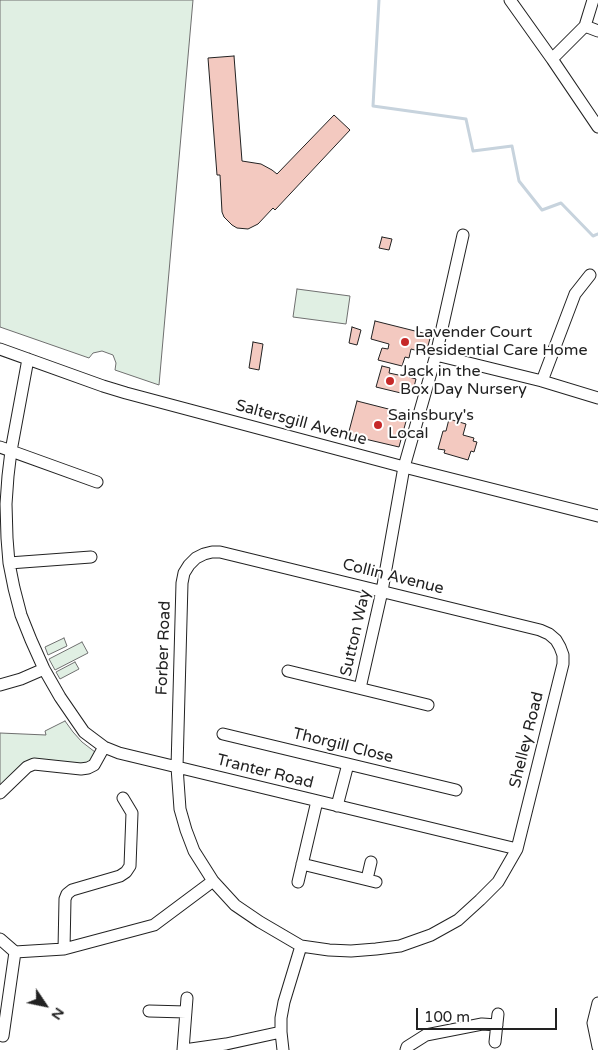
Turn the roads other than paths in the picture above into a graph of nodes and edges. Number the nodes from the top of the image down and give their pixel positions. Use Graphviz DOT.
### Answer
graph roads {
  1 [pos="510,0"];
  2 [pos="593,0"];
  3 [pos="585,26"];
  4 [pos="598,31"];
  5 [pos="552,59"];
  6 [pos="598,127"];
  7 [pos="463,235"];
  8 [pos="590,274"];
  9 [pos="0,349"];
  10 [pos="436,355"];
  11 [pos="28,360"];
  12 [pos="542,381"];
  13 [pos="598,398"];
  14 [pos="6,449"];
  15 [pos="404,467"];
  16 [pos="97,482"];
  17 [pos="598,516"];
  18 [pos="220,552"];
  19 [pos="91,557"];
  20 [pos="9,563"];
  21 [pos="382,591"];
  22 [pos="556,640"];
  23 [pos="44,669"];
  24 [pos="288,671"];
  25 [pos="0,684"];
  26 [pos="360,688"];
  27 [pos="428,705"];
  28 [pos="224,734"];
  29 [pos="104,747"];
  30 [pos="348,764"];
  31 [pos="177,767"];
  32 [pos="456,790"];
  33 [pos="0,793"];
  34 [pos="123,798"];
  35 [pos="317,801"];
  36 [pos="337,806"];
  37 [pos="517,849"];
  38 [pos="371,862"];
  39 [pos="302,864"];
  40 [pos="213,881"];
  41 [pos="298,882"];
  42 [pos="0,938"];
  43 [pos="301,946"];
  44 [pos="64,949"];
  45 [pos="15,952"];
  46 [pos="187,998"];
  47 [pos="598,1003"];
  48 [pos="149,1011"];
  49 [pos="186,1012"];
  50 [pos="281,1032"];
  51 [pos="3,1036"];
  52 [pos="495,1042"];
  53 [pos="598,1047"];
  54 [pos="183,1050"];
  55 [pos="283,1050"];
  56 [pos="406,1050"];
  1 -- 5 [label="street"];
  2 -- 3 [label="street"];
  3 -- 4 [label="street"];
  3 -- 5 [label="street"];
  5 -- 6 [label="street"];
  7 -- 10 [label="street, Sutton Way"];
  8 -- 12 [label="street"];
  9 -- 11 [label="street, Saltersgill Avenue"];
  10 -- 12 [label="street"];
  10 -- 15 [label="street, Sutton Way"];
  11 -- 14 [label="street, Tranter Road"];
  11 -- 15 [label="street, Saltersgill Avenue"];
  12 -- 13 [label="street"];
  14 -- 16 [label="street"];
  14 -- 20 [label="street, Tranter Road"];
  15 -- 17 [label="street, Saltersgill Avenue"];
  15 -- 21 [label="street, Sutton Way"];
  18 -- 21 [label="street, Collin Avenue"];
  18 -- 31 [label="street, Forber Road"];
  19 -- 20 [label="street"];
  20 -- 23 [label="street, Tranter Road"];
  21 -- 22 [label="street, Collin Avenue"];
  21 -- 26 [label="street, Sutton Way"];
  22 -- 37 [label="street, Shelley Road"];
  23 -- 25 [label="street"];
  23 -- 29 [label="street, Tranter Road"];
  24 -- 26 [label="street"];
  26 -- 27 [label="street"];
  28 -- 30 [label="street, Thorgill Close"];
  29 -- 31 [label="street, Tranter Road"];
  29 -- 33 [label="street"];
  30 -- 32 [label="street, Thorgill Close"];
  30 -- 36 [label="street"];
  31 -- 35 [label="street, Tranter Road"];
  31 -- 40 [label="street, Forber Road"];
  34 -- 44 [label="street"];
  35 -- 36 [label="street, Tranter Road"];
  35 -- 39 [label="street"];
  36 -- 37 [label="street, Tranter Road"];
  37 -- 43 [label="street, Shelley Road"];
  38 -- 39 [label="street"];
  39 -- 41 [label="street"];
  40 -- 43 [label="street, Forber Road"];
  40 -- 44 [label="street"];
  42 -- 45 [label="street"];
  43 -- 50 [label="street"];
  44 -- 45 [label="street"];
  45 -- 51 [label="street"];
  46 -- 49 [label="street"];
  47 -- 53 [label="street"];
  48 -- 49 [label="street"];
  49 -- 54 [label="street"];
  50 -- 54 [label="street"];
  50 -- 55 [label="street"];
  52 -- 56 [label="street"];
}
